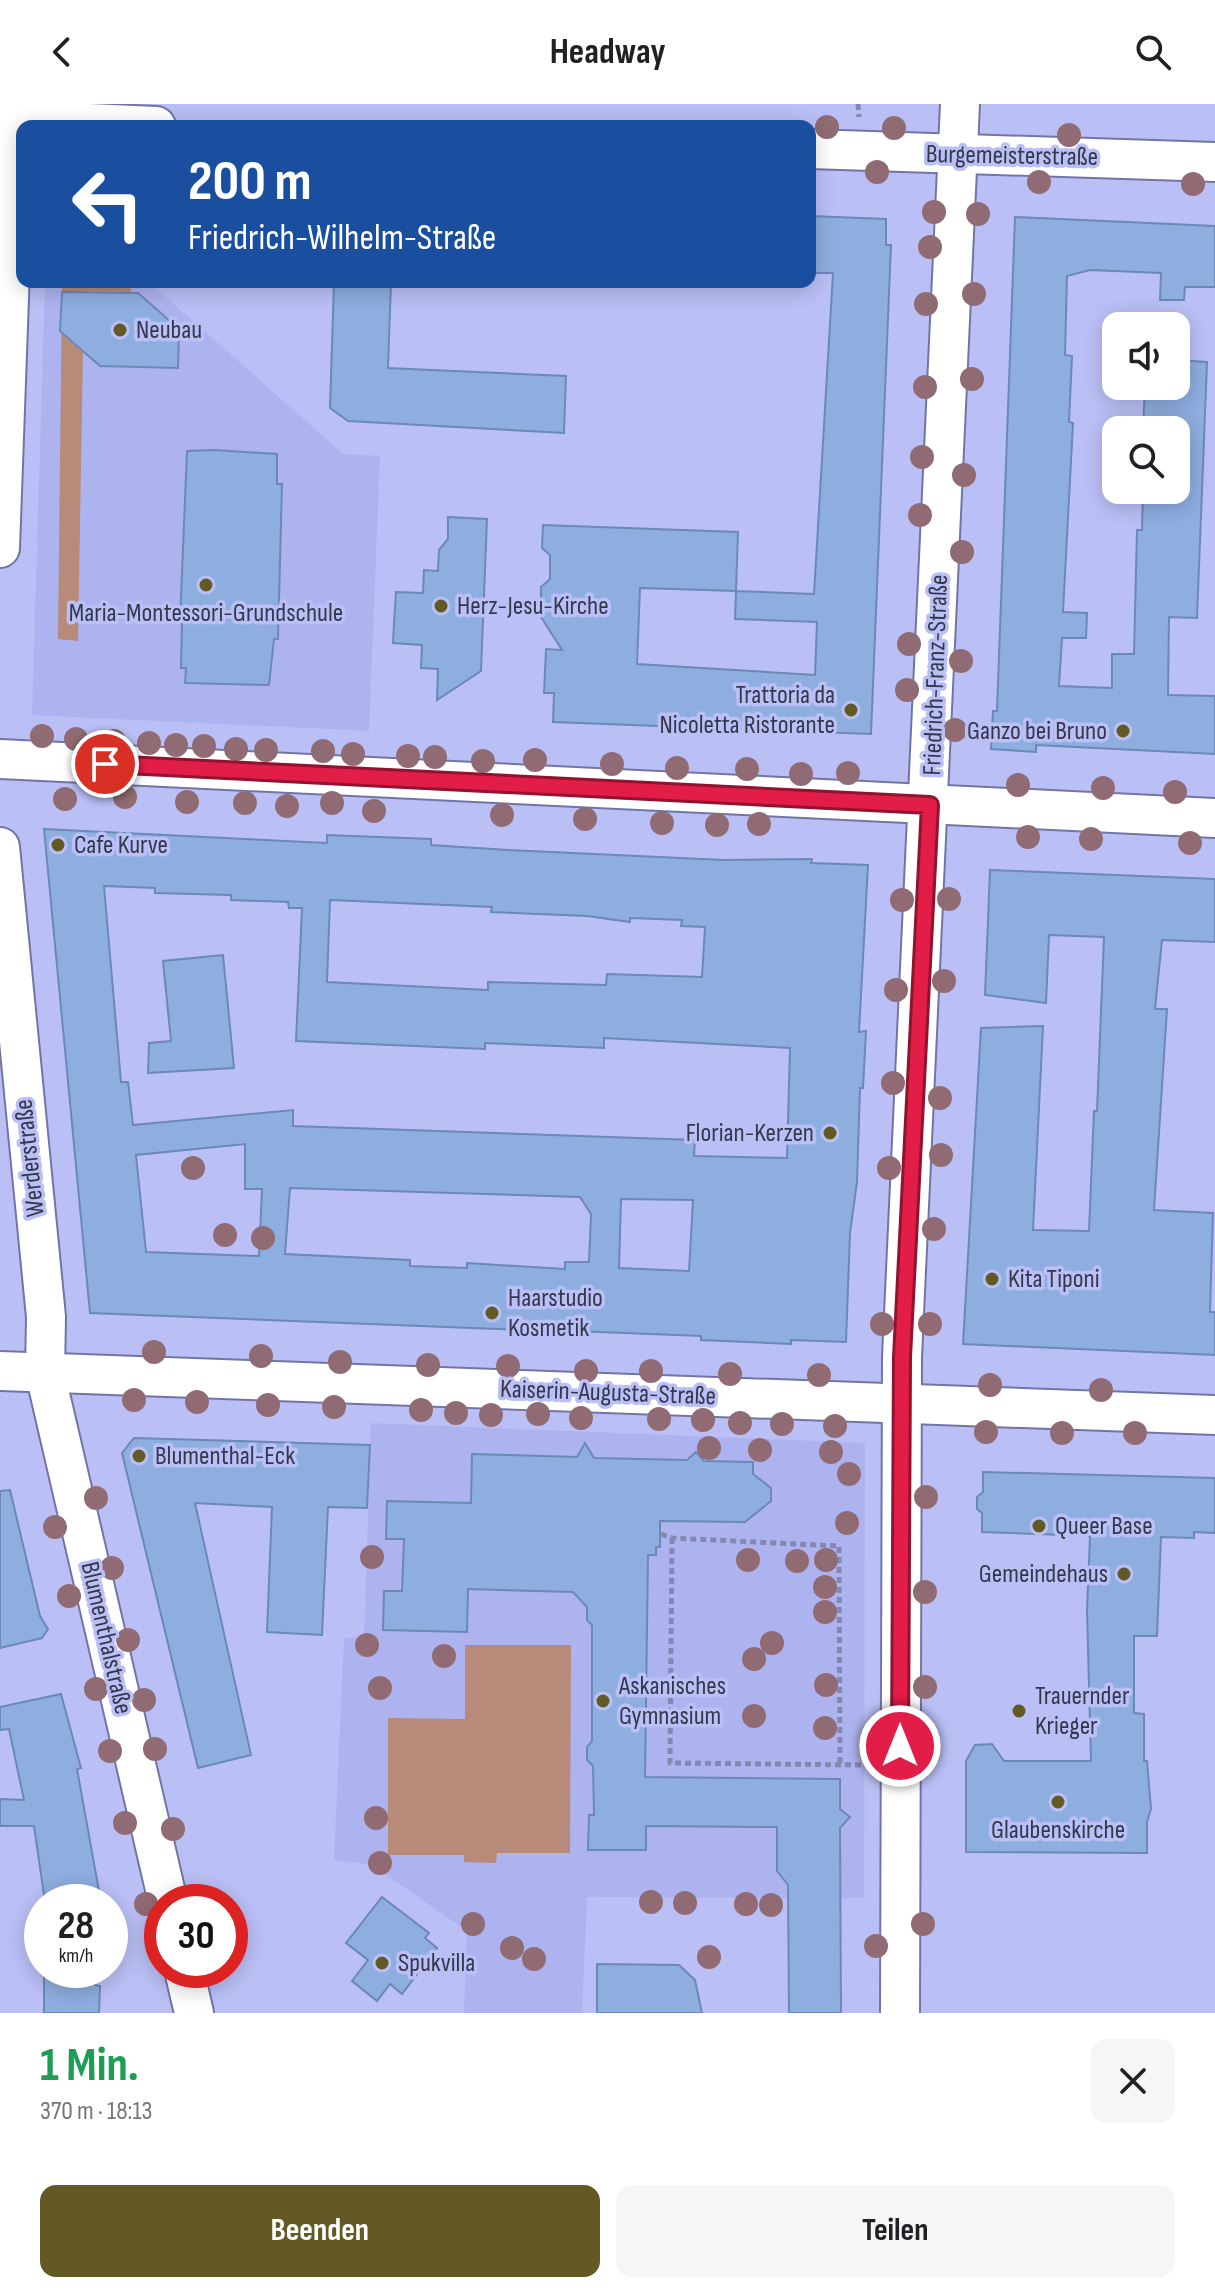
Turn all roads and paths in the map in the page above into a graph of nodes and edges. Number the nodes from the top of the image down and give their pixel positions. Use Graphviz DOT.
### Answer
graph roads {
  1 [pos="858,104"];
  2 [pos="960,104"];
  3 [pos="11,114"];
  4 [pos="859,118"];
  5 [pos="84,120"];
  6 [pos="816,149"];
  7 [pos="957,155"];
  8 [pos="1215,162"];
  9 [pos="0,548"];
  10 [pos="0,759"];
  11 [pos="930,805"];
  12 [pos="1215,818"];
  13 [pos="0,847"];
  14 [pos="0,1371"];
  15 [pos="45,1373"];
  16 [pos="901,1403"];
  17 [pos="1215,1415"];
  18 [pos="661,1534"];
  19 [pos="672,1538"];
  20 [pos="840,1764"];
  21 [pos="873,1765"];
  22 [pos="164,1884"];
  23 [pos="188,1988"];
  24 [pos="194,2013"];
  25 [pos="900,2013"];
  1 -- 4 [label="path"];
  2 -- 7 [label="street, Friedrich-Franz-Straße"];
  3 -- 5 [label="street"];
  3 -- 9 [label="street"];
  6 -- 7 [label="street, Burgemeisterstraße"];
  7 -- 8 [label="street, Burgemeisterstraße"];
  7 -- 11 [label="street, Friedrich-Franz-Straße"];
  10 -- 11 [label="street"];
  11 -- 12 [label="street"];
  11 -- 16 [label="street, Friedrich-Franz-Straße"];
  13 -- 15 [label="street, Werderstraße"];
  14 -- 15 [label="street, Kaiserin-Augusta-Straße"];
  15 -- 16 [label="street, Kaiserin-Augusta-Straße"];
  15 -- 22 [label="street, Blumenthalstraße"];
  16 -- 17 [label="street, Kaiserin-Augusta-Straße"];
  16 -- 25 [label="street, Friedrich-Franz-Straße"];
  18 -- 19 [label="path"];
  19 -- 20 [label="path"];
  19 -- 20 [label="path"];
  20 -- 21 [label="path"];
  23 -- 24 [label="street"];
}
